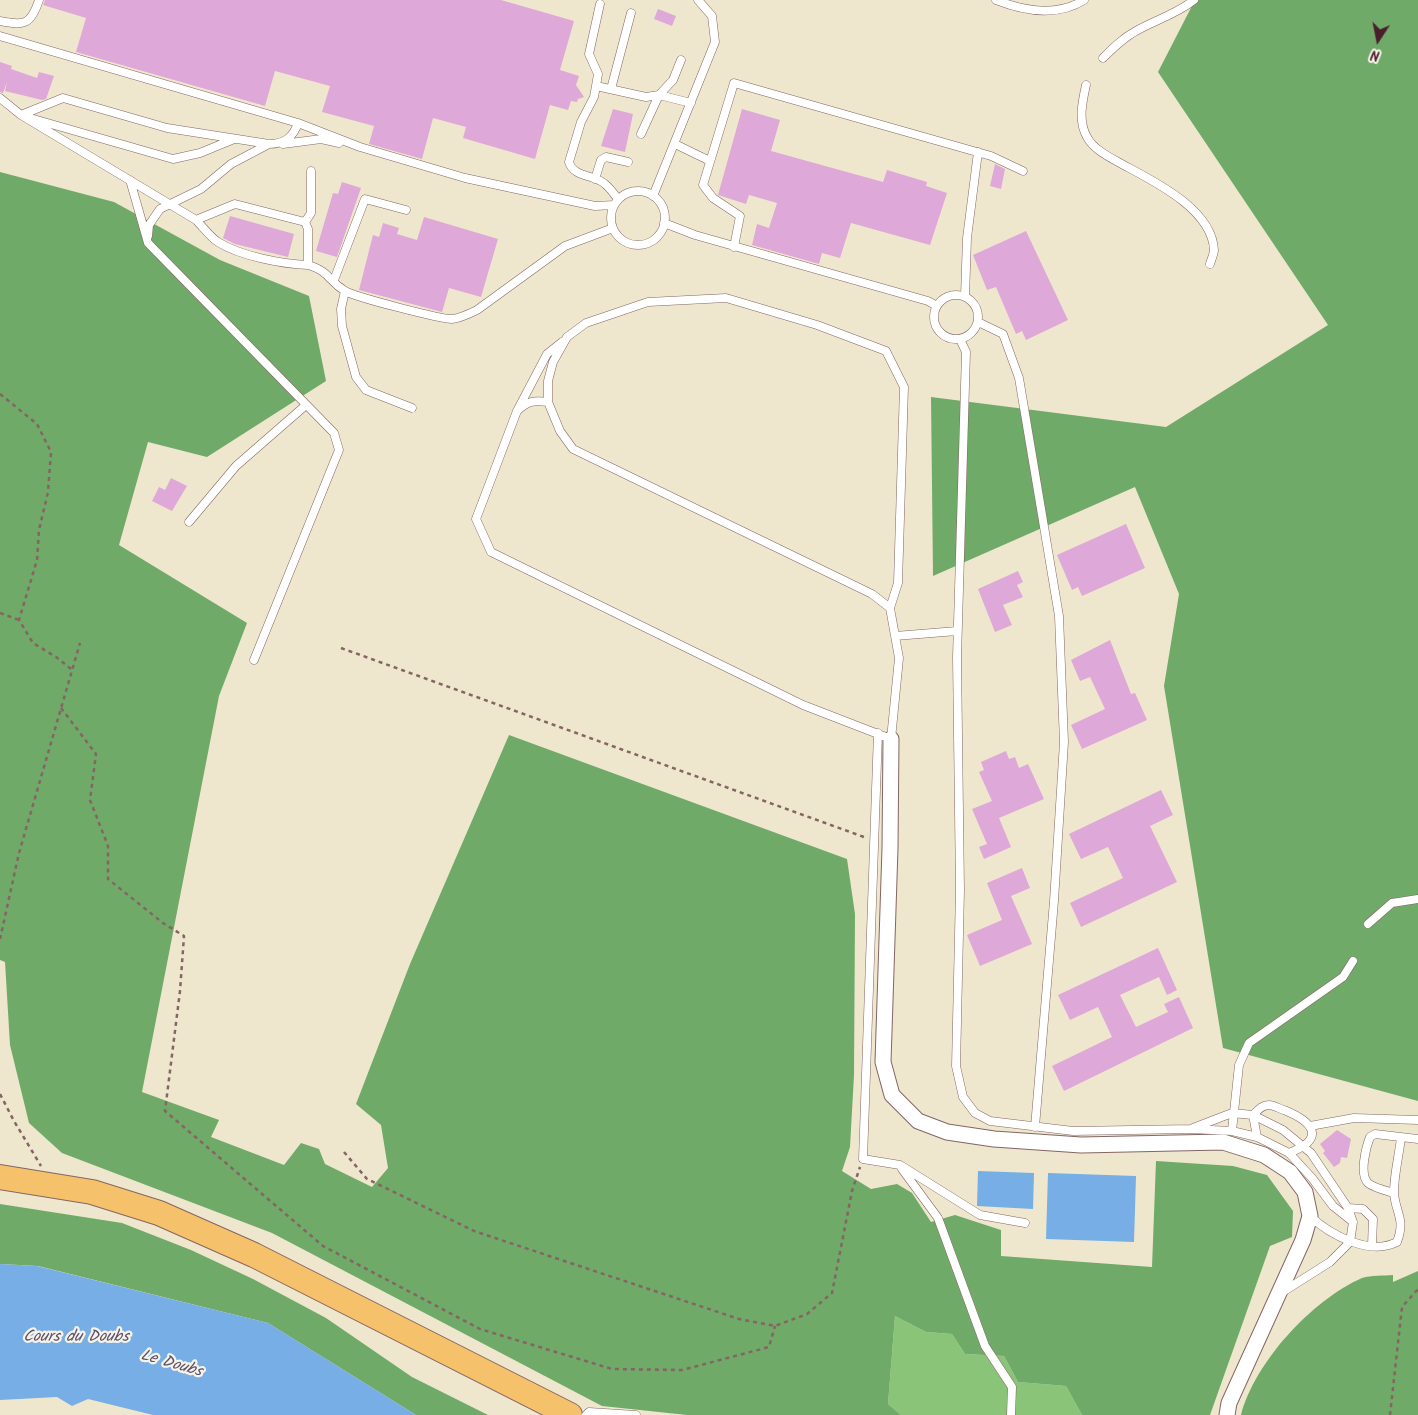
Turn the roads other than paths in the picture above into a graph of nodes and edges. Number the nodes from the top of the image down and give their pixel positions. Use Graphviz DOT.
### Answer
graph roads {
  1 [pos="39,0"];
  2 [pos="698,0"];
  3 [pos="996,0"];
  4 [pos="1084,0"];
  5 [pos="1194,0"];
  6 [pos="600,4"];
  7 [pos="631,12"];
  8 [pos="0,21"];
  9 [pos="0,36"];
  10 [pos="1103,58"];
  11 [pos="681,60"];
  12 [pos="596,86"];
  13 [pos="1086,86"];
  14 [pos="611,90"];
  15 [pos="658,95"];
  16 [pos="0,98"];
  17 [pos="691,103"];
  18 [pos="21,115"];
  19 [pos="298,123"];
  20 [pos="642,134"];
  21 [pos="234,139"];
  22 [pos="269,144"];
  23 [pos="279,144"];
  24 [pos="675,144"];
  25 [pos="360,147"];
  26 [pos="978,152"];
  27 [pos="710,161"];
  28 [pos="628,162"];
  29 [pos="311,171"];
  30 [pos="1023,171"];
  31 [pos="595,179"];
  32 [pos="130,180"];
  33 [pos="654,196"];
  34 [pos="616,202"];
  35 [pos="171,203"];
  36 [pos="406,210"];
  37 [pos="196,220"];
  38 [pos="305,222"];
  39 [pos="664,223"];
  40 [pos="613,228"];
  41 [pos="148,242"];
  42 [pos="734,247"];
  43 [pos="1210,264"];
  44 [pos="308,265"];
  45 [pos="334,280"];
  46 [pos="345,291"];
  47 [pos="965,297"];
  48 [pos="937,306"];
  49 [pos="978,322"];
  50 [pos="568,337"];
  51 [pos="960,339"];
  52 [pos="548,402"];
  53 [pos="306,405"];
  54 [pos="412,408"];
  55 [pos="517,411"];
  56 [pos="189,522"];
  57 [pos="890,608"];
  58 [pos="957,631"];
  59 [pos="895,636"];
  60 [pos="254,660"];
  61 [pos="885,736"];
  62 [pos="1418,899"];
  63 [pos="1368,924"];
  64 [pos="1353,961"];
  65 [pos="1232,1113"];
  66 [pos="1253,1115"];
  67 [pos="1418,1120"];
  68 [pos="1035,1126"];
  69 [pos="1310,1126"];
  70 [pos="1191,1129"];
  71 [pos="1232,1131"];
  72 [pos="1257,1137"];
  73 [pos="1401,1138"];
  74 [pos="1418,1139"];
  75 [pos="1305,1147"];
  76 [pos="1289,1153"];
  77 [pos="900,1165"];
  78 [pos="0,1177"];
  79 [pos="0,1189"];
  80 [pos="1394,1193"];
  81 [pos="1348,1208"];
  82 [pos="1310,1216"];
  83 [pos="1353,1222"];
  84 [pos="1025,1223"];
  85 [pos="1350,1242"];
  86 [pos="1372,1245"];
  87 [pos="1279,1294"];
  88 [pos="543,1415"];
  89 [pos="570,1415"];
  90 [pos="586,1415"];
  91 [pos="636,1415"];
  92 [pos="1011,1415"];
  93 [pos="1227,1415"];
  1 -- 8 [label="lane"];
  2 -- 17 [label="lane"];
  3 -- 4 [label="lane"];
  5 -- 10 [label="lane"];
  6 -- 12 [label="lane"];
  7 -- 14 [label="lane"];
  9 -- 19 [label="lane"];
  11 -- 15 [label="lane"];
  12 -- 14 [label="lane"];
  12 -- 31 [label="lane"];
  13 -- 43 [label="lane"];
  14 -- 15 [label="lane"];
  15 -- 17 [label="lane"];
  15 -- 20 [label="lane"];
  16 -- 18 [label="lane"];
  17 -- 24 [label="lane"];
  18 -- 21 [label="lane"];
  18 -- 21 [label="lane"];
  18 -- 32 [label="lane"];
  19 -- 23 [label="lane"];
  19 -- 25 [label="lane"];
  21 -- 22 [label="lane"];
  22 -- 23 [label="lane"];
  22 -- 35 [label="lane"];
  23 -- 25 [label="lane"];
  24 -- 27 [label="lane"];
  24 -- 33 [label="lane"];
  25 -- 34 [label="lane"];
  26 -- 27 [label="lane"];
  26 -- 30 [label="lane"];
  26 -- 47 [label="lane"];
  27 -- 42 [label="lane"];
  28 -- 31 [label="lane"];
  29 -- 38 [label="lane"];
  31 -- 34 [label="lane"];
  32 -- 35 [label="lane"];
  32 -- 41 [label="lane"];
  33 -- 34 [label="lane"];
  33 -- 39 [label="lane"];
  34 -- 40 [label="lane"];
  35 -- 37 [label="lane"];
  35 -- 41 [label="lane"];
  36 -- 45 [label="lane"];
  37 -- 38 [label="lane"];
  37 -- 44 [label="lane"];
  38 -- 44 [label="lane"];
  39 -- 40 [label="lane"];
  39 -- 42 [label="lane"];
  40 -- 46 [label="lane"];
  41 -- 53 [label="lane"];
  42 -- 48 [label="lane"];
  44 -- 45 [label="lane"];
  45 -- 46 [label="lane"];
  46 -- 54 [label="lane"];
  47 -- 48 [label="lane"];
  47 -- 49 [label="lane"];
  48 -- 51 [label="lane"];
  49 -- 51 [label="lane"];
  49 -- 68 [label="lane"];
  50 -- 52 [label="lane"];
  50 -- 55 [label="lane"];
  50 -- 57 [label="lane"];
  51 -- 58 [label="lane"];
  52 -- 55 [label="lane"];
  52 -- 57 [label="lane"];
  53 -- 56 [label="lane"];
  53 -- 60 [label="lane"];
  55 -- 61 [label="lane"];
  57 -- 59 [label="lane"];
  58 -- 59 [label="lane"];
  58 -- 68 [label="lane"];
  59 -- 61 [label="lane"];
  61 -- 77 [label="lane"];
  61 -- 82 [label="street"];
  62 -- 63 [label="lane"];
  64 -- 65 [label="lane"];
  65 -- 66 [label="lane"];
  65 -- 70 [label="lane"];
  65 -- 71 [label="lane"];
  66 -- 69 [label="lane"];
  66 -- 72 [label="lane"];
  66 -- 75 [label="lane"];
  67 -- 69 [label="lane"];
  68 -- 70 [label="lane"];
  69 -- 75 [label="lane"];
  70 -- 71 [label="lane"];
  71 -- 72 [label="lane"];
  72 -- 76 [label="lane"];
  73 -- 74 [label="lane"];
  73 -- 80 [label="lane"];
  73 -- 80 [label="lane"];
  75 -- 76 [label="lane"];
  75 -- 81 [label="lane"];
  76 -- 83 [label="lane"];
  77 -- 84 [label="lane"];
  77 -- 92 [label="lane"];
  78 -- 89 [label="main road"];
  79 -- 88 [label="main road"];
  80 -- 86 [label="lane"];
  81 -- 83 [label="lane"];
  81 -- 86 [label="lane"];
  82 -- 85 [label="lane"];
  82 -- 87 [label="street"];
  83 -- 85 [label="lane"];
  85 -- 86 [label="lane"];
  85 -- 87 [label="lane"];
  87 -- 93 [label="street"];
  90 -- 91 [label="lane"];
}
